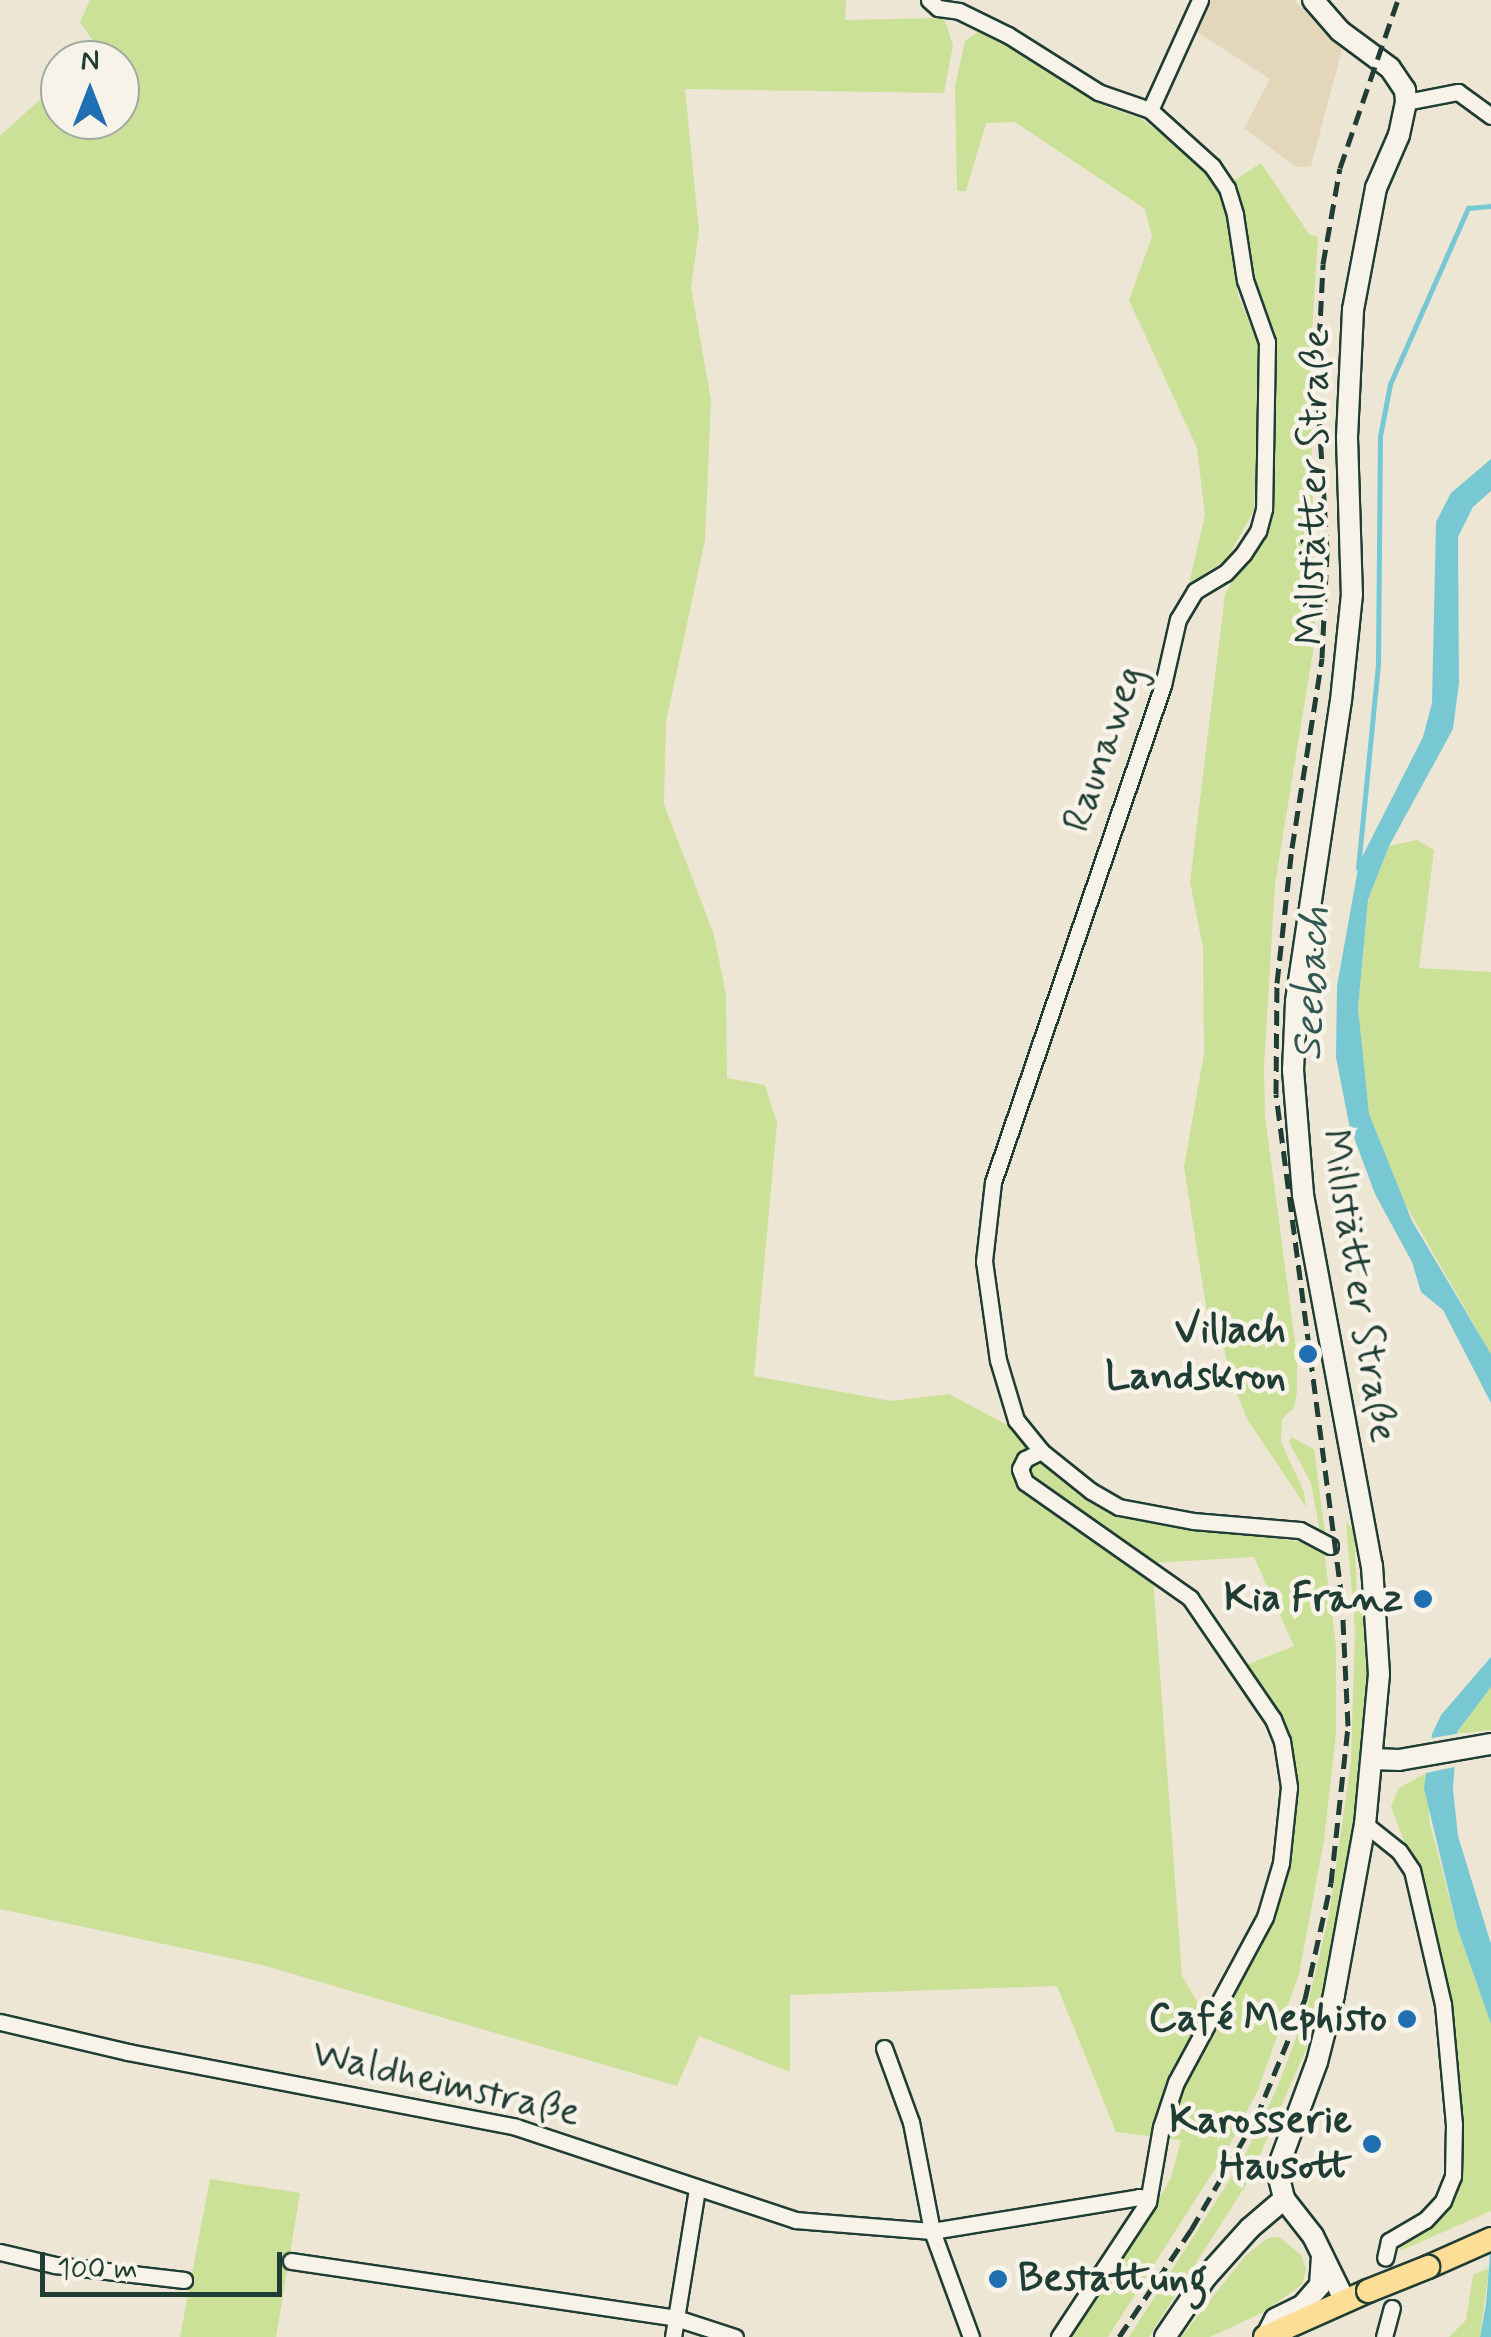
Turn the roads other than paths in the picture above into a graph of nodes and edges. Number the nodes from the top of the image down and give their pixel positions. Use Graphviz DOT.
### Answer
graph roads {
  1 [pos="929,0"];
  2 [pos="1200,0"];
  3 [pos="1313,0"];
  4 [pos="1406,102"];
  5 [pos="1150,110"];
  6 [pos="1491,116"];
  7 [pos="1041,1451"];
  8 [pos="1330,1546"];
  9 [pos="1491,1744"];
  10 [pos="1374,1758"];
  11 [pos="1365,1824"];
  12 [pos="0,2022"];
  13 [pos="884,2048"];
  14 [pos="697,2190"];
  15 [pos="1284,2199"];
  16 [pos="1148,2202"];
  17 [pos="932,2231"];
  18 [pos="1491,2239"];
  19 [pos="0,2252"];
  20 [pos="1322,2254"];
  21 [pos="1385,2258"];
  22 [pos="291,2261"];
  23 [pos="184,2280"];
  24 [pos="1345,2301"];
  25 [pos="1392,2308"];
  26 [pos="676,2318"];
  27 [pos="673,2337"];
  28 [pos="735,2337"];
  29 [pos="972,2337"];
  30 [pos="1059,2337"];
  31 [pos="1165,2337"];
  32 [pos="1266,2337"];
  33 [pos="1384,2337"];
  1 -- 5 [label="street, Raunaweg"];
  2 -- 5 [label="street"];
  3 -- 4 [label="street"];
  4 -- 6 [label="street"];
  4 -- 10 [label="street, Millstätter Straße"];
  5 -- 7 [label="street, Raunaweg"];
  7 -- 8 [label="street, Raunaweg"];
  7 -- 16 [label="street"];
  9 -- 10 [label="street"];
  10 -- 11 [label="street, Millstätter Straße"];
  11 -- 15 [label="street, Millstätter Straße"];
  11 -- 21 [label="street"];
  12 -- 14 [label="street, Waldheimstraße"];
  13 -- 17 [label="street"];
  14 -- 17 [label="street, Waldheimstraße"];
  14 -- 26 [label="street"];
  15 -- 20 [label="street"];
  15 -- 31 [label="street"];
  16 -- 17 [label="street, Waldheimstraße"];
  16 -- 30 [label="street"];
  17 -- 29 [label="street"];
  18 -- 24 [label="main road, bridge"];
  19 -- 23 [label="street"];
  20 -- 24 [label="street"];
  20 -- 32 [label="street"];
  22 -- 26 [label="street"];
  24 -- 32 [label="main road"];
  25 -- 33 [label="street"];
  26 -- 27 [label="street"];
  26 -- 28 [label="street"];
}
